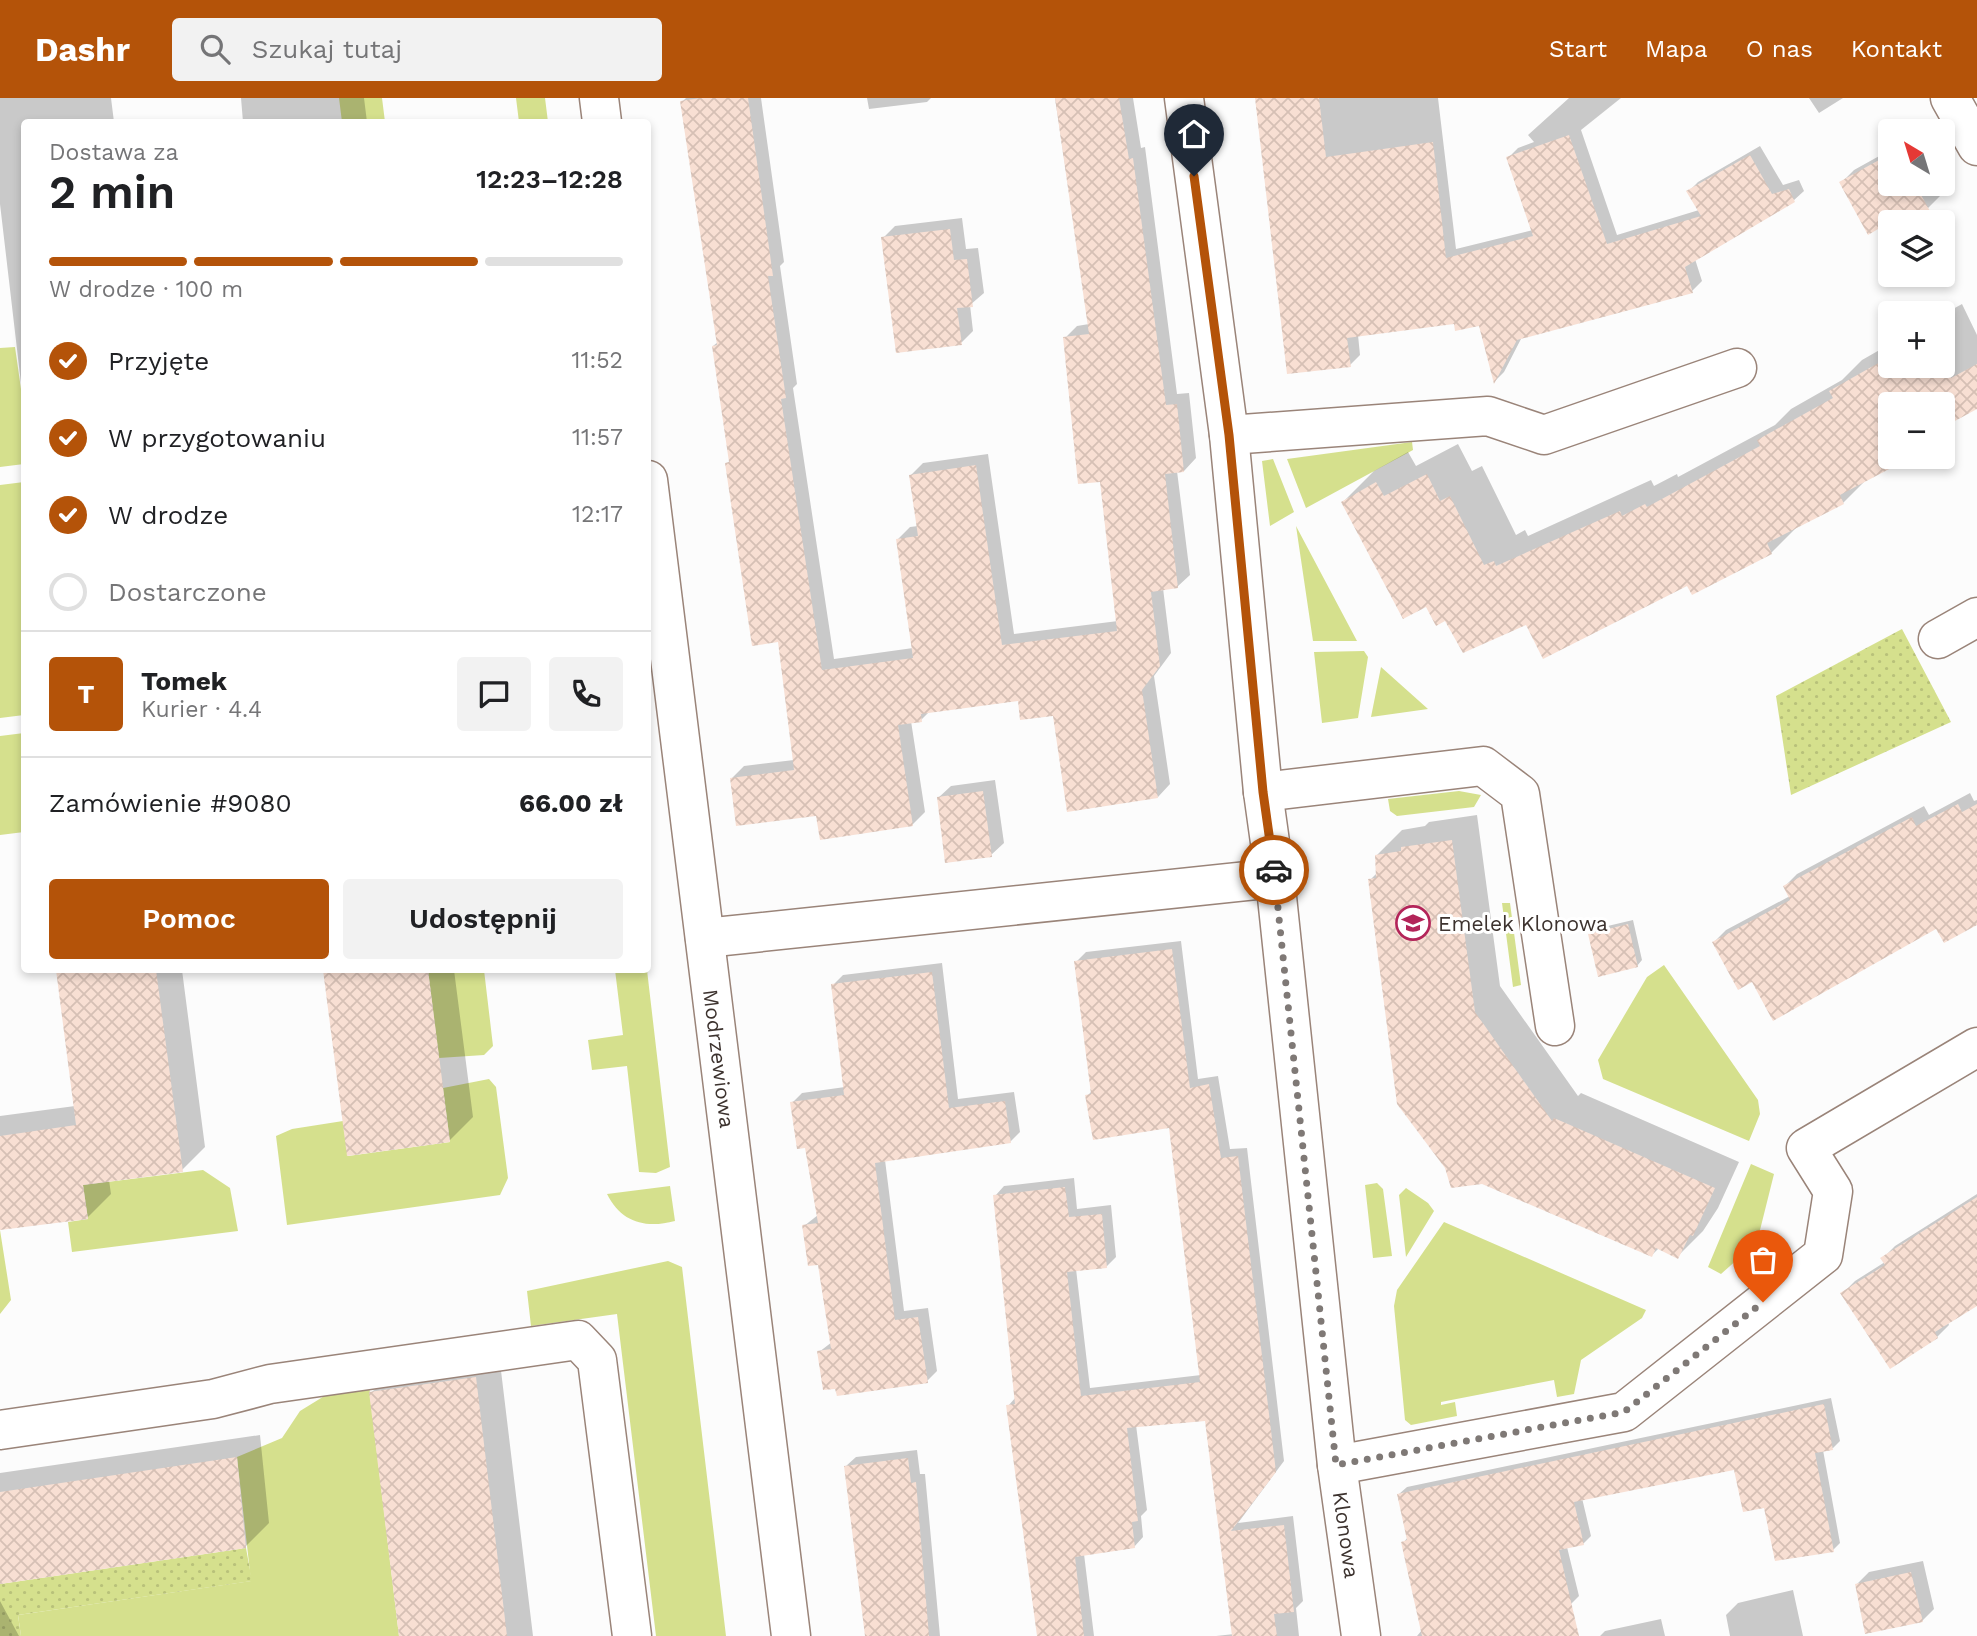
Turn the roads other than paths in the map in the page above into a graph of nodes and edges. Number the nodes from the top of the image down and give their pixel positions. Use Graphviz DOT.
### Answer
graph roads {
  1 [pos="599,98"];
  2 [pos="1184,98"];
  3 [pos="1950,98"];
  4 [pos="602,119"];
  5 [pos="1977,146"];
  6 [pos="1737,368"];
  7 [pos="1229,435"];
  8 [pos="651,504"];
  9 [pos="1977,617"];
  10 [pos="1938,639"];
  11 [pos="1263,792"];
  12 [pos="1275,878"];
  13 [pos="705,939"];
  14 [pos="1555,1026"];
  15 [pos="1977,1047"];
  16 [pos="0,1430"];
  17 [pos="1336,1465"];
  18 [pos="632,1636"];
  19 [pos="791,1636"];
  20 [pos="1361,1636"];
  1 -- 4 [label="street"];
  2 -- 7 [label="street, Klonowa"];
  3 -- 5 [label="street"];
  6 -- 7 [label="street"];
  7 -- 11 [label="street, Klonowa"];
  8 -- 13 [label="street, Modrzewiowa"];
  9 -- 10 [label="street"];
  11 -- 12 [label="street, Klonowa"];
  11 -- 14 [label="street"];
  12 -- 13 [label="street"];
  12 -- 17 [label="street, Klonowa"];
  13 -- 19 [label="street, Modrzewiowa"];
  15 -- 17 [label="street"];
  16 -- 18 [label="street"];
  17 -- 20 [label="street, Klonowa"];
}
